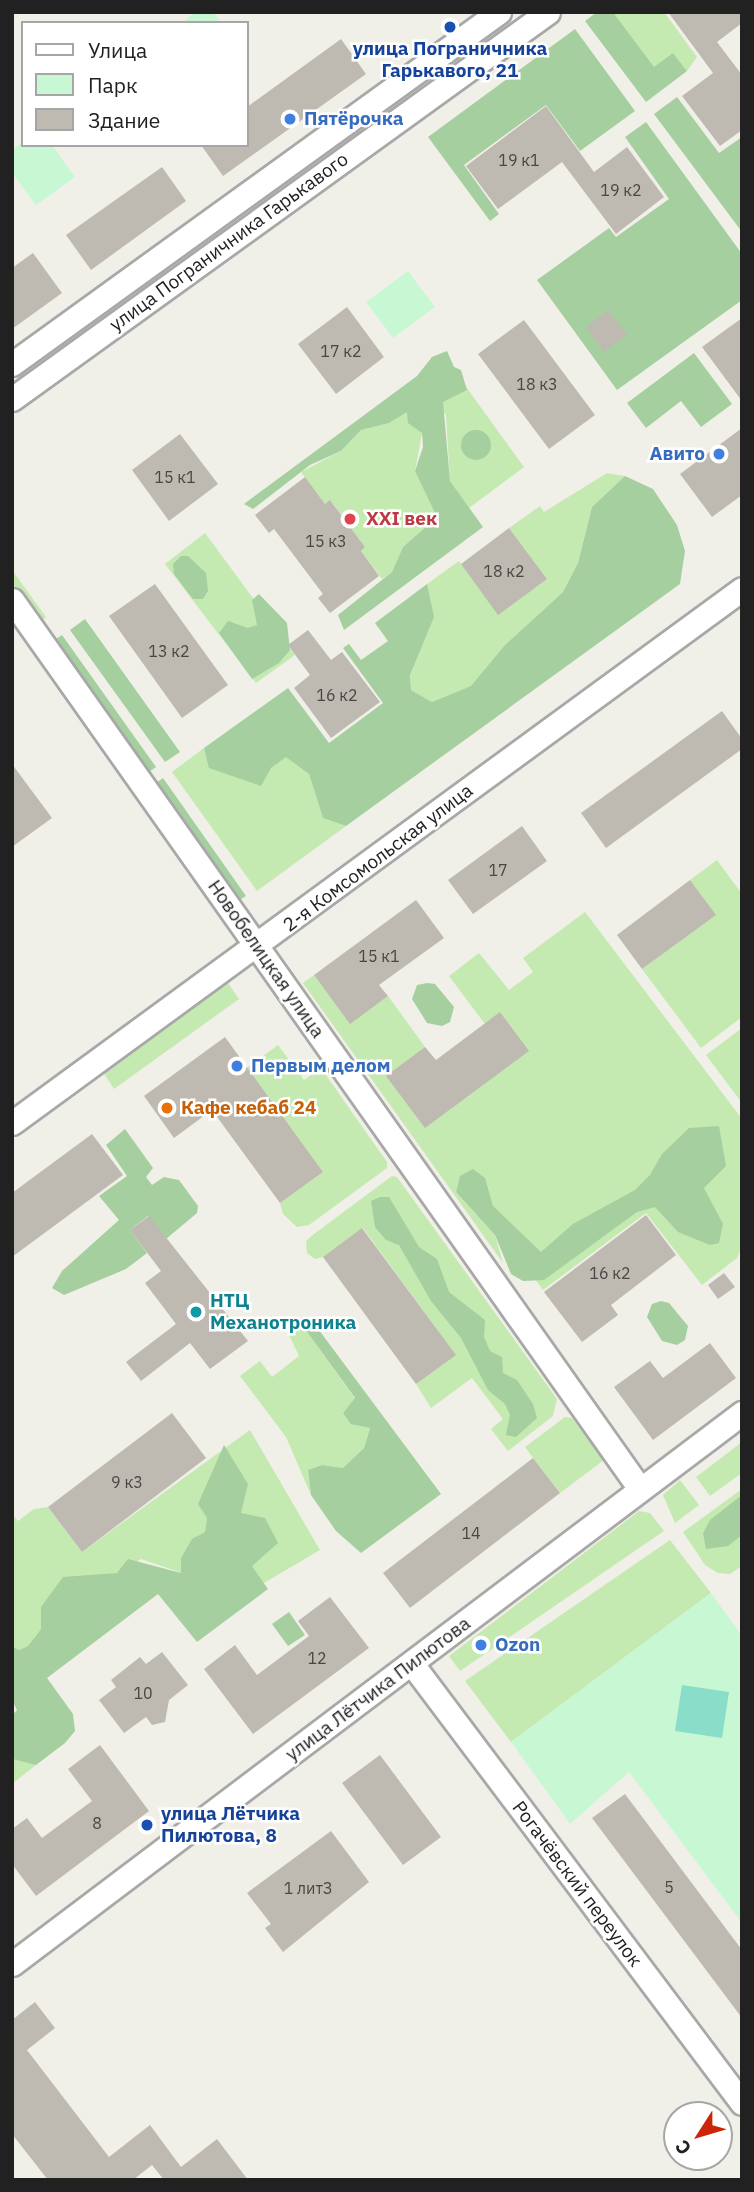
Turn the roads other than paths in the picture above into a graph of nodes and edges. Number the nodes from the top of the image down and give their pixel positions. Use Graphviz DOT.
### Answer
graph roads {
  1 [pos="499,12"];
  2 [pos="548,12"];
  3 [pos="12,364"];
  4 [pos="12,399"];
  5 [pos="742,589"];
  6 [pos="12,600"];
  7 [pos="258,947"];
  8 [pos="12,1123"];
  9 [pos="742,1413"];
  10 [pos="640,1489"];
  11 [pos="412,1664"];
  12 [pos="12,1964"];
  13 [pos="742,2103"];
  1 -- 3 [label="street, улица Пограничника Гарькавого"];
  2 -- 4 [label="street, улица Пограничника Гарькавого"];
  5 -- 7 [label="street, 2-я Комсомольская улица"];
  6 -- 7 [label="street, Новобелицкая улица"];
  7 -- 8 [label="street, 2-я Комсомольская улица"];
  7 -- 10 [label="street, Новобелицкая улица"];
  9 -- 10 [label="street, улица Лётчика Пилютова"];
  10 -- 11 [label="street, улица Лётчика Пилютова"];
  11 -- 12 [label="street, улица Лётчика Пилютова"];
  11 -- 13 [label="street, Рогачёвский переулок"];
}
